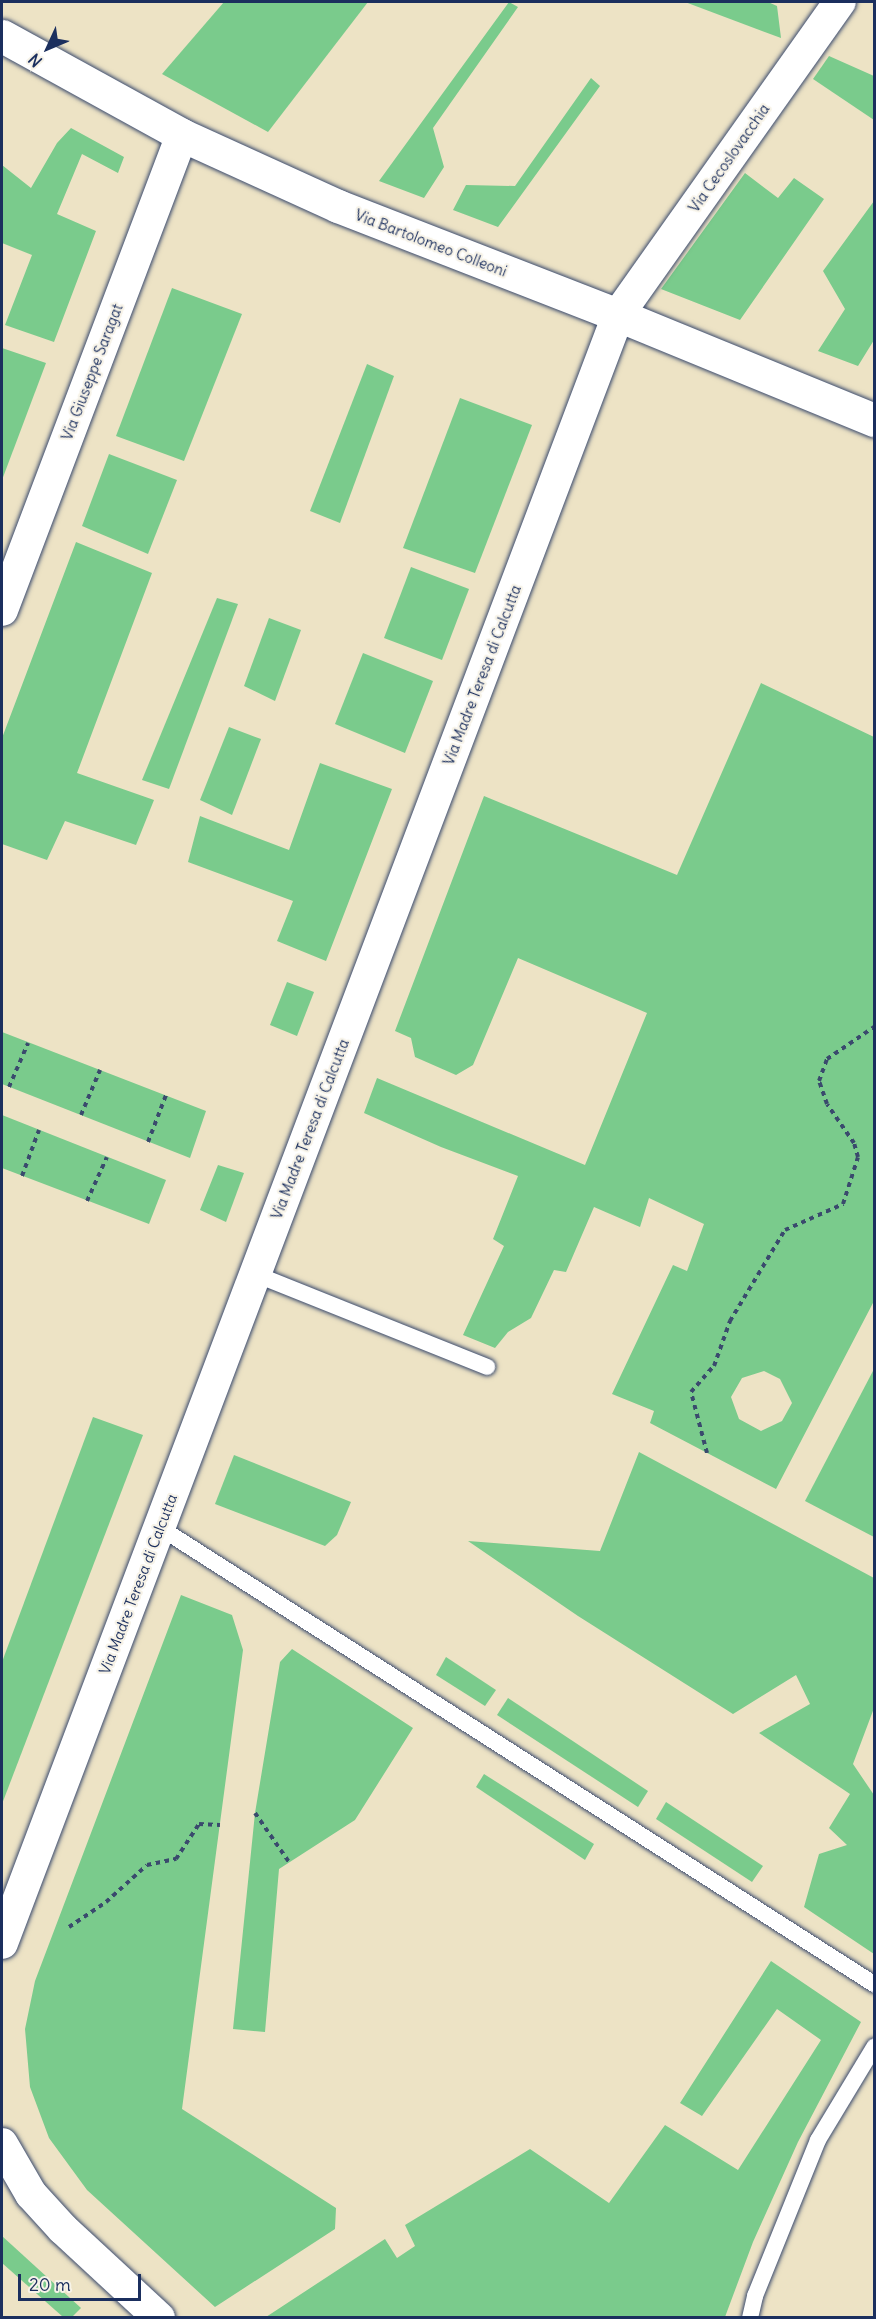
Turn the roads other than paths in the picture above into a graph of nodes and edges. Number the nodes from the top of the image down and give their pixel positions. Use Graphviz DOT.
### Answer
graph roads {
  1 [pos="840,2"];
  2 [pos="2,36"];
  3 [pos="182,135"];
  4 [pos="618,315"];
  5 [pos="874,420"];
  6 [pos="2,610"];
  7 [pos="255,1274"];
  8 [pos="487,1367"];
  9 [pos="159,1527"];
  10 [pos="2,1943"];
  11 [pos="874,1984"];
  12 [pos="874,2047"];
  13 [pos="2,2144"];
  14 [pos="159,2318"];
  15 [pos="750,2318"];
  1 -- 4 [label="street, Via Cecoslovacchia"];
  2 -- 3 [label="main road, Via Bartolomeo Colleoni"];
  3 -- 4 [label="main road, Via Bartolomeo Colleoni"];
  3 -- 6 [label="street, Via Giuseppe Saragat"];
  4 -- 5 [label="main road, Via Bartolomeo Colleoni"];
  4 -- 7 [label="street, Via Madre Teresa di Calcutta"];
  7 -- 8 [label="lane"];
  7 -- 9 [label="street, Via Madre Teresa di Calcutta"];
  9 -- 10 [label="street, Via Madre Teresa di Calcutta"];
  9 -- 11 [label="lane"];
  12 -- 15 [label="lane"];
  13 -- 14 [label="street"];
}
